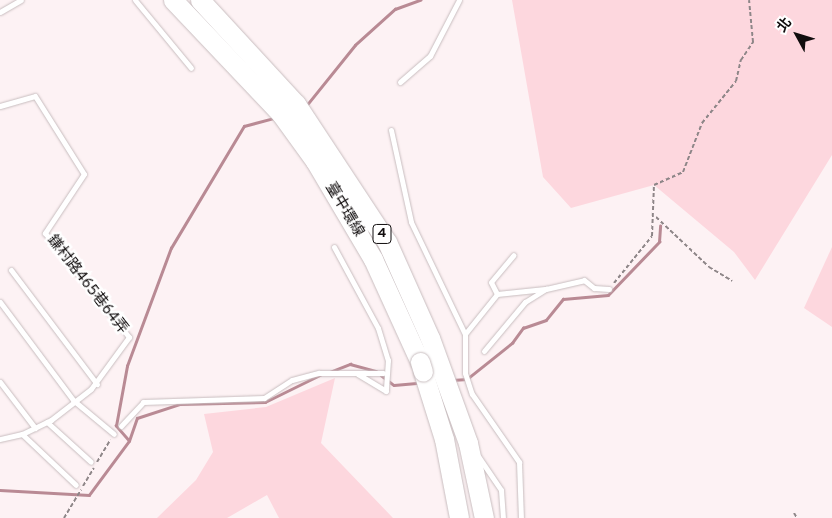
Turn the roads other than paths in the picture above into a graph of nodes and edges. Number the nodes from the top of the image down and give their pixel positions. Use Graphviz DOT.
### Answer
graph roads {
  1 [pos="21,0"];
  2 [pos="135,0"];
  3 [pos="173,0"];
  4 [pos="200,0"];
  5 [pos="459,0"];
  6 [pos="0,12"];
  7 [pos="191,68"];
  8 [pos="400,82"];
  9 [pos="0,106"];
  10 [pos="292,113"];
  11 [pos="391,130"];
  12 [pos="334,247"];
  13 [pos="514,255"];
  14 [pos="11,270"];
  15 [pos="546,289"];
  16 [pos="608,289"];
  17 [pos="497,294"];
  18 [pos="0,302"];
  19 [pos="465,334"];
  20 [pos="484,351"];
  21 [pos="358,373"];
  22 [pos="384,373"];
  23 [pos="433,374"];
  24 [pos="0,382"];
  25 [pos="97,384"];
  26 [pos="73,400"];
  27 [pos="47,422"];
  28 [pos="121,426"];
  29 [pos="35,428"];
  30 [pos="22,434"];
  31 [pos="114,434"];
  32 [pos="0,439"];
  33 [pos="468,443"];
  34 [pos="91,462"];
  35 [pos="76,484"];
  36 [pos="459,518"];
  37 [pos="484,518"];
  38 [pos="503,518"];
  39 [pos="521,518"];
  1 -- 6 [label="lane"];
  2 -- 7 [label="lane"];
  3 -- 10 [label="highway, 臺中環線 / 4"];
  4 -- 10 [label="highway, 臺中環線 / 4"];
  5 -- 8 [label="lane"];
  9 -- 25 [label="lane, 鎌村路465巷64弄"];
  10 -- 23 [label="highway, 臺中環線 / 4"];
  11 -- 19 [label="lane"];
  12 -- 21 [label="lane"];
  13 -- 17 [label="lane"];
  14 -- 25 [label="lane"];
  15 -- 16 [label="lane"];
  15 -- 17 [label="lane"];
  15 -- 20 [label="lane"];
  17 -- 19 [label="lane"];
  18 -- 26 [label="lane"];
  19 -- 39 [label="lane"];
  21 -- 22 [label="lane"];
  21 -- 28 [label="lane"];
  23 -- 33 [label="highway, 臺中環線 / 4"];
  23 -- 36 [label="highway, 臺中環線 / 4"];
  24 -- 29 [label="lane"];
  25 -- 26 [label="lane, 鎌村路465巷64弄"];
  26 -- 27 [label="lane, 鎌村路465巷64弄"];
  26 -- 31 [label="lane"];
  27 -- 29 [label="lane, 鎌村路465巷64弄"];
  27 -- 34 [label="lane"];
  29 -- 30 [label="lane, 鎌村路465巷64弄"];
  30 -- 32 [label="lane, 鎌村路465巷64弄"];
  30 -- 35 [label="lane"];
  33 -- 37 [label="highway, 臺中環線 / 4"];
  33 -- 38 [label="lane"];
}
